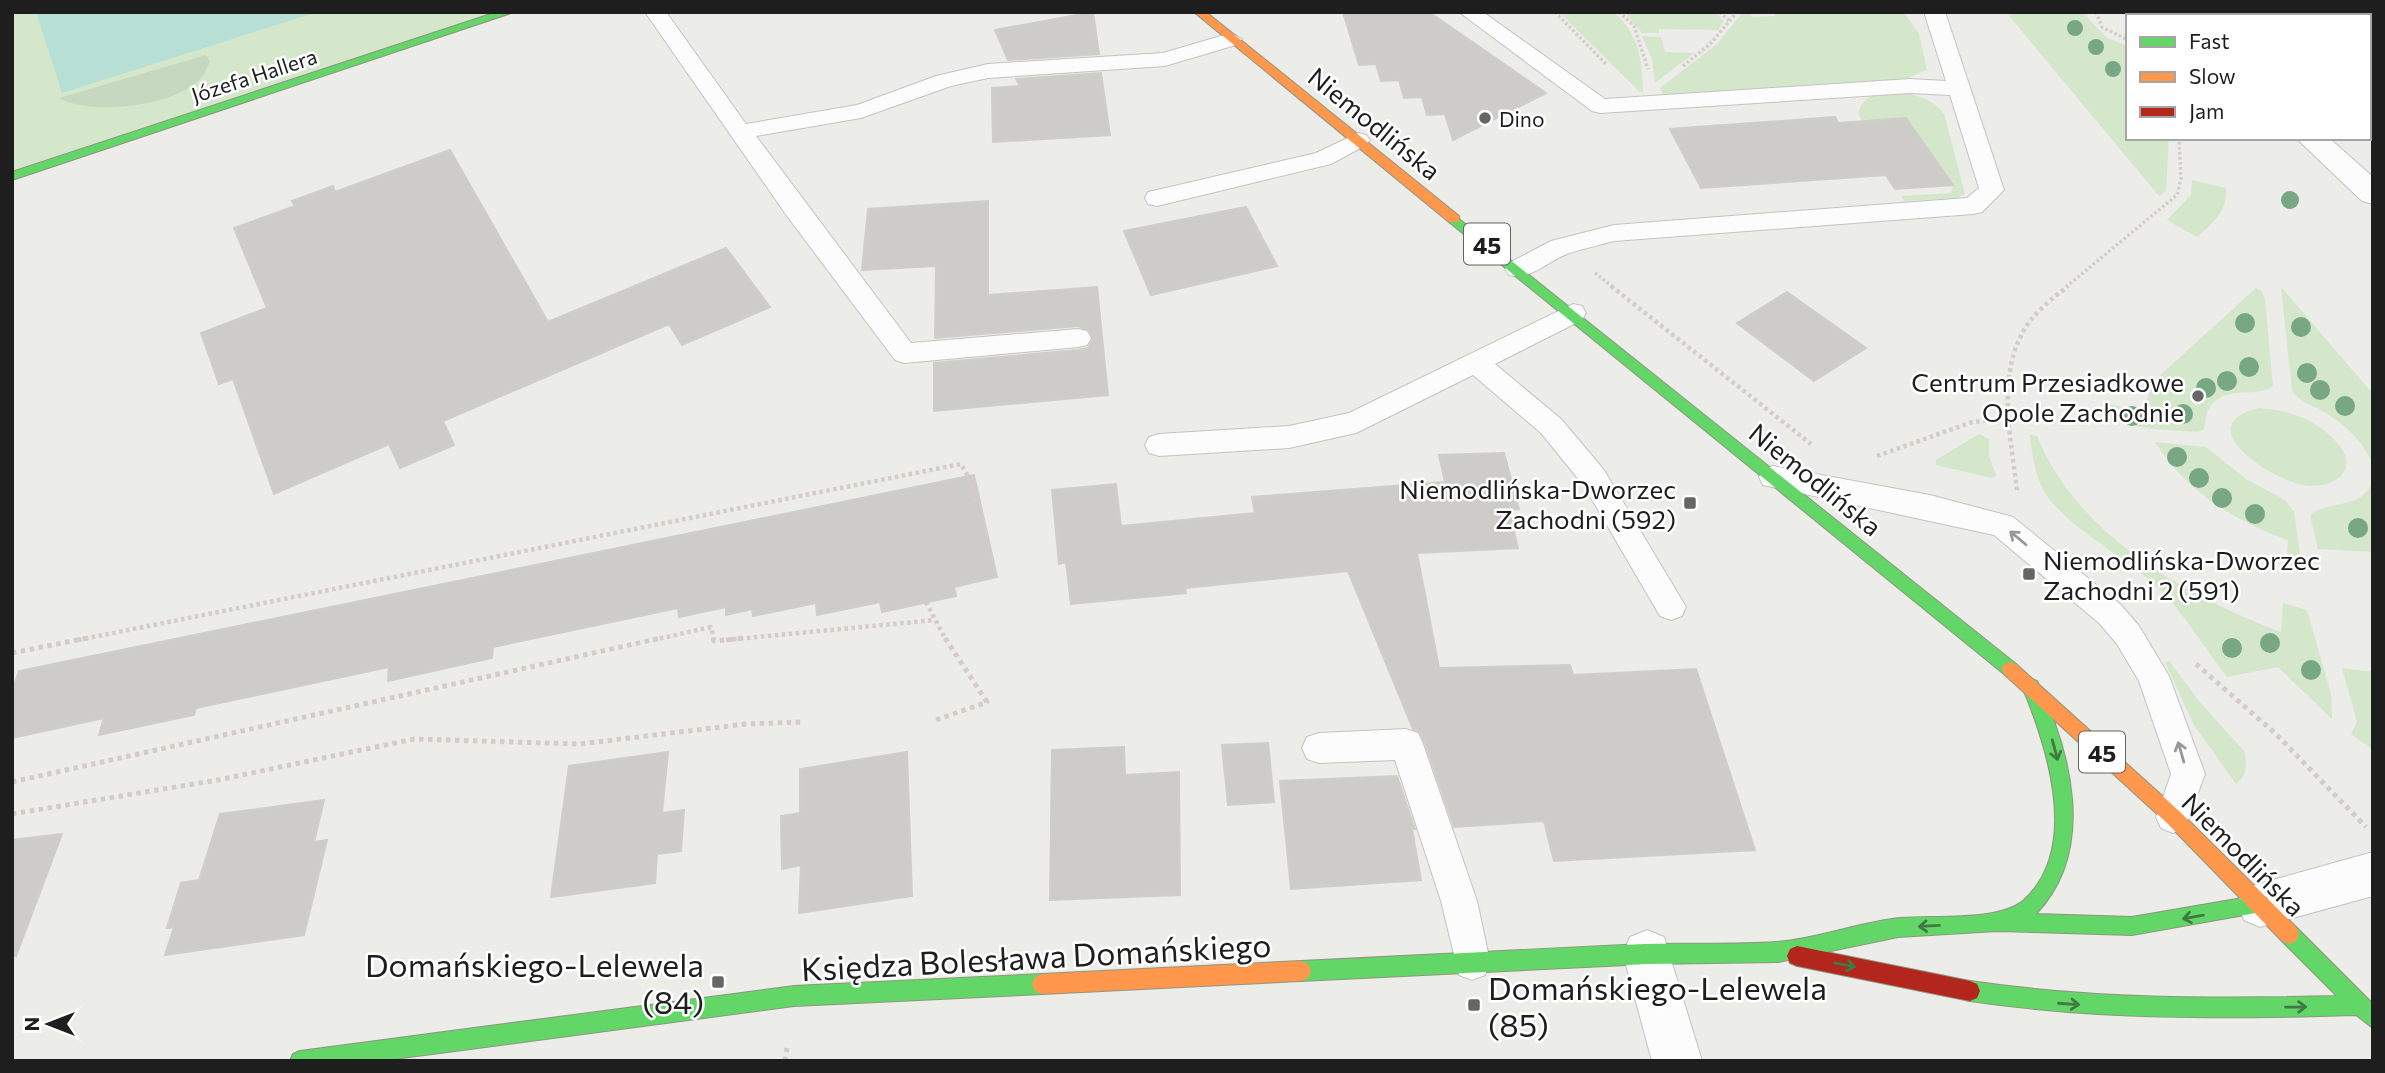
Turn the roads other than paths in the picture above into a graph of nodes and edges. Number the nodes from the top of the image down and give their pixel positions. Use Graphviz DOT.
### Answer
graph roads {
  1 [pos="509,12"];
  2 [pos="654,12"];
  3 [pos="1199,12"];
  4 [pos="1469,12"];
  5 [pos="1934,12"];
  6 [pos="1231,39"];
  7 [pos="1958,89"];
  8 [pos="740,132"];
  9 [pos="1358,140"];
  10 [pos="2313,140"];
  11 [pos="12,176"];
  12 [pos="2373,194"];
  13 [pos="1157,198"];
  14 [pos="1518,268"];
  15 [pos="1573,313"];
  16 [pos="1078,338"];
  17 [pos="1476,363"];
  18 [pos="1159,445"];
  19 [pos="1773,477"];
  20 [pos="1671,607"];
  21 [pos="2031,686"];
  22 [pos="1319,748"];
  23 [pos="2173,817"];
  24 [pos="2373,874"];
  25 [pos="2260,904"];
  26 [pos="1997,922"];
  27 [pos="1778,952"];
  28 [pos="1647,954"];
  29 [pos="1472,962"];
  30 [pos="2369,1007"];
  31 [pos="300,1061"];
  32 [pos="1677,1061"];
  1 -- 11 [label="street, Józefa Hallera"];
  2 -- 8 [label="lane"];
  3 -- 6 [label="street, Niemodlińska / 45"];
  4 -- 7 [label="lane"];
  5 -- 7 [label="lane"];
  6 -- 8 [label="lane"];
  6 -- 9 [label="street, Niemodlińska / 45"];
  7 -- 14 [label="lane"];
  8 -- 16 [label="lane"];
  9 -- 13 [label="lane"];
  9 -- 14 [label="street, Niemodlińska / 45"];
  10 -- 12 [label="street"];
  14 -- 15 [label="street, Niemodlińska / 45"];
  15 -- 17 [label="lane"];
  15 -- 19 [label="street, Niemodlińska / 45"];
  17 -- 18 [label="lane"];
  17 -- 20 [label="lane"];
  19 -- 21 [label="street, Niemodlińska / 45"];
  23 -- 19 [label="lane, one-way"];
  21 -- 23 [label="street, Niemodlińska / 45"];
  21 -- 26 [label="street, Księdza Bolesława Domańskiego, one-way"];
  22 -- 29 [label="lane"];
  23 -- 25 [label="street, Niemodlińska / 45"];
  24 -- 25 [label="street"];
  25 -- 26 [label="street, Księdza Bolesława Domańskiego, one-way"];
  25 -- 30 [label="street, Niemodlińska / 45"];
  26 -- 27 [label="street, Księdza Bolesława Domańskiego, one-way"];
  27 -- 28 [label="street, Księdza Bolesława Domańskiego"];
  27 -- 30 [label="street, Księdza Bolesława Domańskiego, one-way"];
  28 -- 29 [label="street, Księdza Bolesława Domańskiego"];
  28 -- 32 [label="street"];
  29 -- 31 [label="street, Księdza Bolesława Domańskiego"];
}
